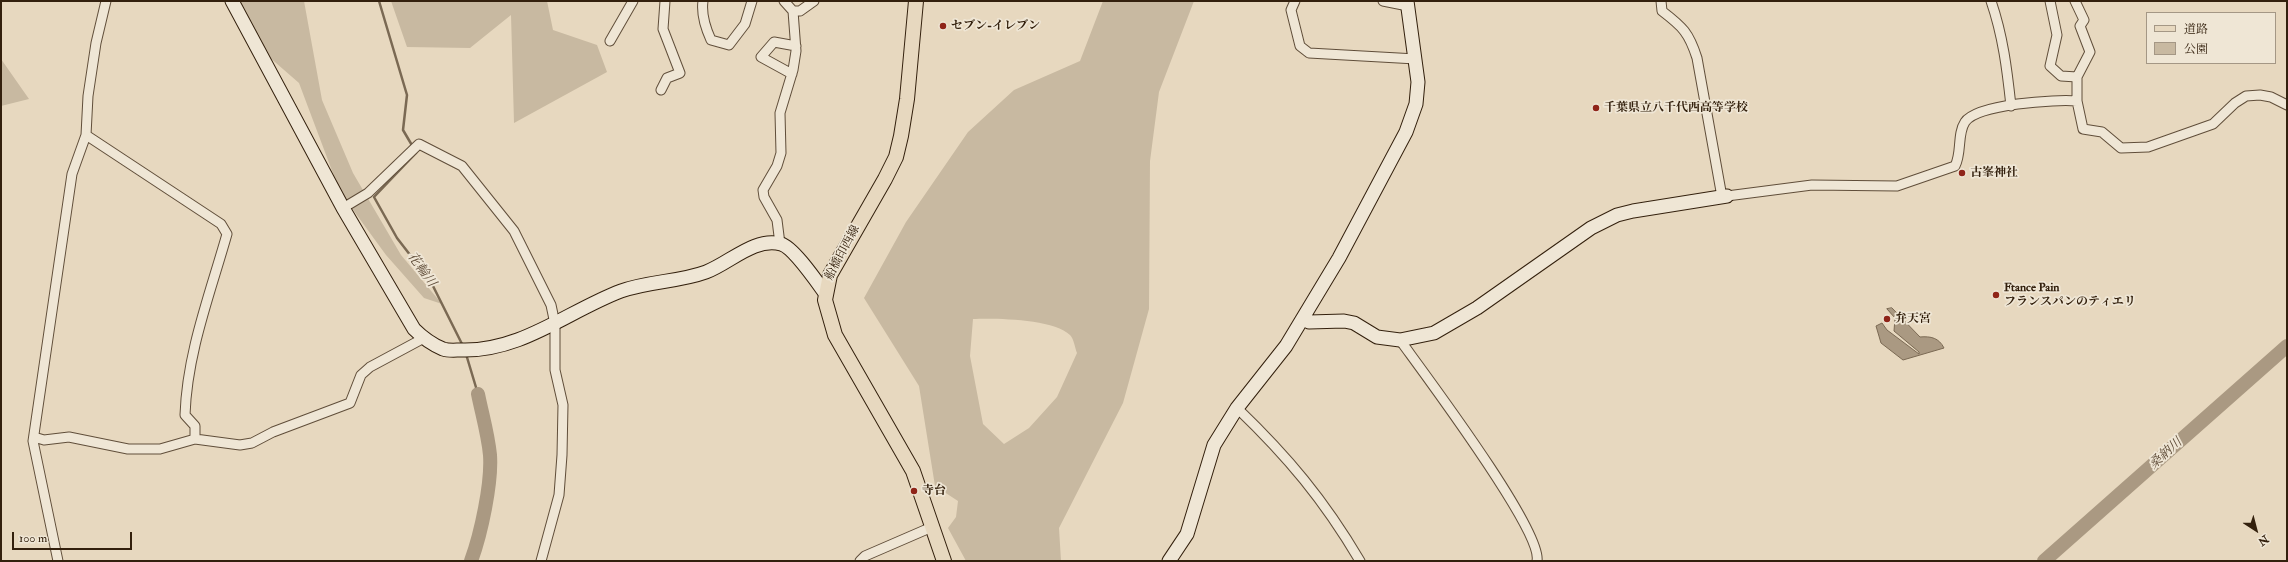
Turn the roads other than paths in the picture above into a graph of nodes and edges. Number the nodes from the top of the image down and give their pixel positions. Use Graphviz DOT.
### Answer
graph roads {
  1 [pos="106,1"];
  2 [pos="232,1"];
  3 [pos="633,1"];
  4 [pos="665,1"];
  5 [pos="703,1"];
  6 [pos="752,1"];
  7 [pos="784,1"];
  8 [pos="814,1"];
  9 [pos="916,1"];
  10 [pos="1294,1"];
  11 [pos="1383,1"];
  12 [pos="1661,1"];
  13 [pos="1991,1"];
  14 [pos="2050,1"];
  15 [pos="2075,1"];
  16 [pos="1407,4"];
  17 [pos="794,11"];
  18 [pos="610,41"];
  19 [pos="796,46"];
  20 [pos="1416,59"];
  21 [pos="792,74"];
  22 [pos="2077,77"];
  23 [pos="661,90"];
  24 [pos="2077,102"];
  25 [pos="2287,105"];
  26 [pos="2011,106"];
  27 [pos="86,136"];
  28 [pos="1724,197"];
  29 [pos="344,208"];
  30 [pos="780,244"];
  31 [pos="825,293"];
  32 [pos="1303,318"];
  33 [pos="555,324"];
  34 [pos="424,338"];
  35 [pos="1400,340"];
  36 [pos="1237,408"];
  37 [pos="34,437"];
  38 [pos="195,440"];
  39 [pos="932,527"];
  40 [pos="864,559"];
  41 [pos="58,561"];
  42 [pos="541,561"];
  43 [pos="944,561"];
  44 [pos="1169,561"];
  45 [pos="1360,561"];
  46 [pos="1537,561"];
  1 -- 27 [label="street"];
  2 -- 29 [label="street"];
  3 -- 18 [label="street"];
  4 -- 23 [label="street"];
  5 -- 6 [label="street"];
  7 -- 17 [label="street"];
  8 -- 17 [label="street"];
  9 -- 31 [label="main road, 船橋印西線"];
  10 -- 20 [label="street"];
  11 -- 16 [label="street"];
  12 -- 28 [label="street"];
  13 -- 26 [label="street"];
  14 -- 22 [label="street"];
  15 -- 22 [label="street"];
  16 -- 20 [label="street"];
  17 -- 19 [label="street"];
  19 -- 21 [label="street"];
  19 -- 21 [label="street"];
  20 -- 32 [label="street"];
  21 -- 30 [label="street"];
  22 -- 24 [label="street"];
  24 -- 25 [label="street"];
  24 -- 26 [label="street"];
  26 -- 28 [label="street"];
  27 -- 37 [label="street"];
  27 -- 38 [label="street"];
  28 -- 35 [label="street"];
  29 -- 33 [label="street"];
  29 -- 34 [label="street"];
  30 -- 31 [label="street"];
  30 -- 33 [label="street"];
  31 -- 39 [label="main road, 船橋印西線"];
  32 -- 35 [label="street"];
  32 -- 36 [label="street"];
  33 -- 34 [label="street"];
  33 -- 42 [label="street"];
  34 -- 38 [label="street"];
  35 -- 46 [label="street"];
  36 -- 44 [label="street"];
  36 -- 45 [label="street"];
  37 -- 38 [label="street"];
  37 -- 41 [label="street"];
  39 -- 40 [label="street"];
  39 -- 43 [label="main road, 船橋印西線"];
}
